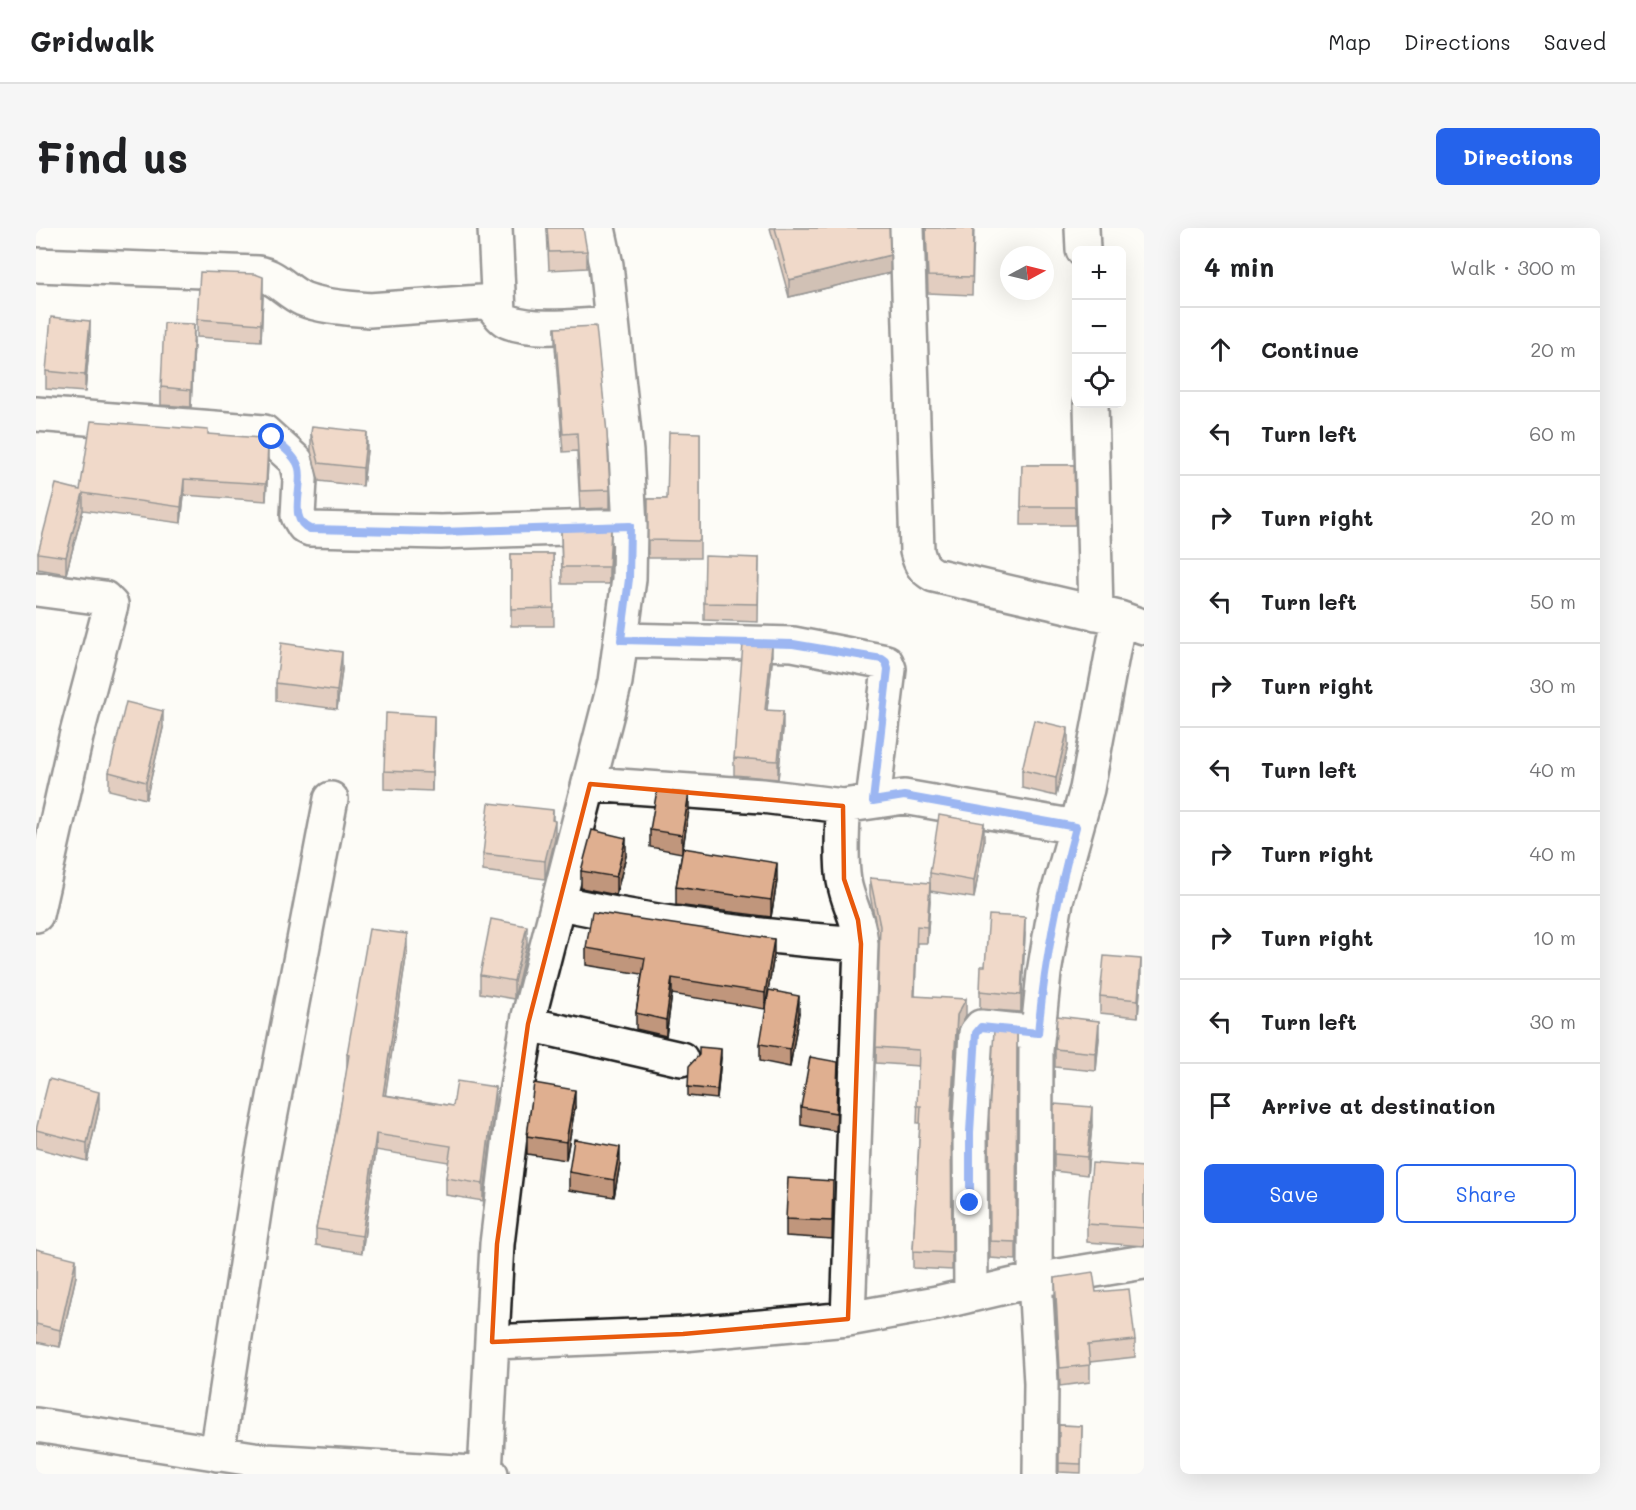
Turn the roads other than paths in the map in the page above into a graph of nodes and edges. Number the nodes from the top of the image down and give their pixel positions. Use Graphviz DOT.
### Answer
graph roads {
  1 [pos="495,228"];
  2 [pos="598,228"];
  3 [pos="907,228"];
  4 [pos="1082,228"];
  5 [pos="1083,246"];
  6 [pos="36,265"];
  7 [pos="499,314"];
  8 [pos="612,324"];
  9 [pos="1092,408"];
  10 [pos="36,414"];
  11 [pos="630,526"];
  12 [pos="36,589"];
  13 [pos="1120,619"];
  14 [pos="621,640"];
  15 [pos="590,784"];
  16 [pos="331,799"];
  17 [pos="858,804"];
  18 [pos="1076,827"];
  19 [pos="560,903"];
  20 [pos="36,915"];
  21 [pos="861,944"];
  22 [pos="528,1024"];
  23 [pos="1038,1033"];
  24 [pos="681,1059"];
  25 [pos="1144,1262"];
  26 [pos="1035,1280"];
  27 [pos="970,1295"];
  28 [pos="848,1319"];
  29 [pos="492,1342"];
  30 [pos="36,1425"];
  31 [pos="217,1454"];
  32 [pos="485,1474"];
  33 [pos="491,1474"];
  34 [pos="1040,1474"];
  1 -- 7 [label="street"];
  2 -- 8 [label="street"];
  3 -- 13 [label="street"];
  4 -- 5 [label="street"];
  6 -- 7 [label="street"];
  7 -- 8 [label="street"];
  8 -- 11 [label="street"];
  9 -- 13 [label="street"];
  10 -- 11 [label="street"];
  11 -- 14 [label="street"];
  12 -- 20 [label="street"];
  13 -- 18 [label="street"];
  14 -- 15 [label="street"];
  14 -- 17 [label="street"];
  15 -- 17 [label="street"];
  15 -- 19 [label="street"];
  16 -- 31 [label="street"];
  17 -- 18 [label="street"];
  17 -- 21 [label="street"];
  18 -- 23 [label="street"];
  19 -- 21 [label="street"];
  19 -- 22 [label="street"];
  21 -- 28 [label="street"];
  22 -- 24 [label="street"];
  22 -- 29 [label="street"];
  23 -- 26 [label="street"];
  23 -- 27 [label="street"];
  25 -- 26 [label="street"];
  26 -- 27 [label="street"];
  26 -- 34 [label="street"];
  27 -- 28 [label="street"];
  28 -- 29 [label="street"];
  29 -- 32 [label="street"];
  30 -- 31 [label="street"];
  31 -- 32 [label="street"];
  32 -- 33 [label="street"];
}
